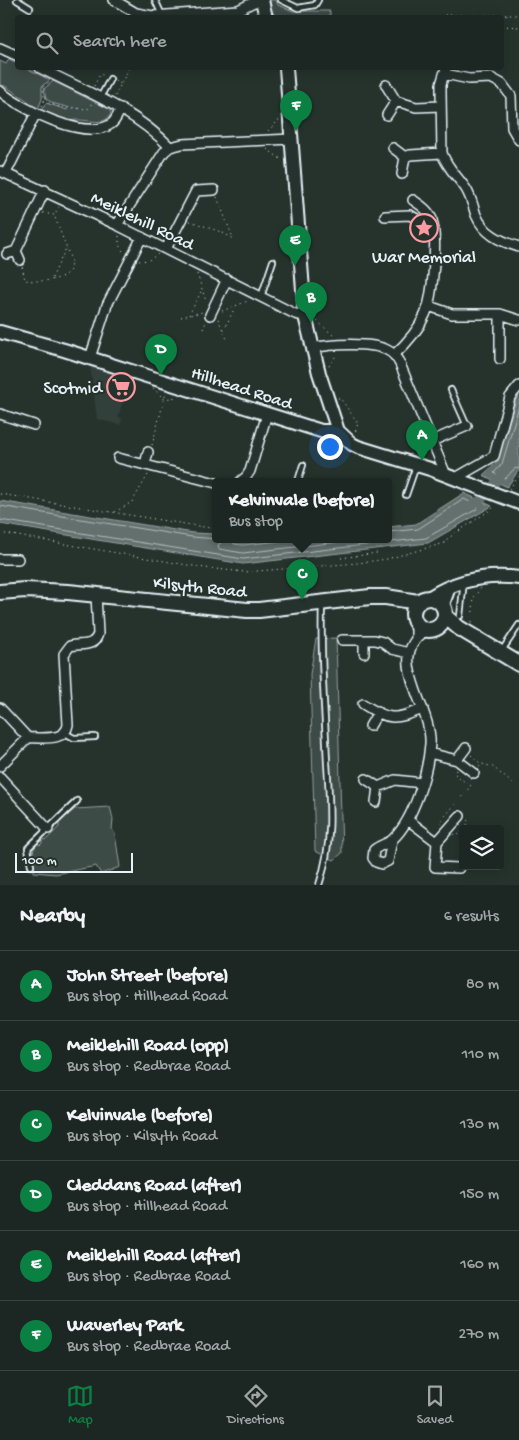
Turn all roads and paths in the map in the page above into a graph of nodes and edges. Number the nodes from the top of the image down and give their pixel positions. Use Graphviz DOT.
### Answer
graph roads {
  1 [pos="17,0"];
  2 [pos="114,0"];
  3 [pos="155,0"];
  4 [pos="262,0"];
  5 [pos="282,0"];
  6 [pos="318,0"];
  7 [pos="30,8"];
  8 [pos="162,15"];
  9 [pos="206,15"];
  10 [pos="265,15"];
  11 [pos="443,15"];
  12 [pos="466,15"];
  13 [pos="504,15"];
  14 [pos="509,15"];
  15 [pos="519,15"];
  16 [pos="504,17"];
  17 [pos="504,26"];
  18 [pos="519,28"];
  19 [pos="0,48"];
  20 [pos="15,55"];
  21 [pos="44,70"];
  22 [pos="128,70"];
  23 [pos="286,70"];
  24 [pos="446,71"];
  25 [pos="54,75"];
  26 [pos="110,79"];
  27 [pos="386,85"];
  28 [pos="0,91"];
  29 [pos="98,97"];
  30 [pos="44,101"];
  31 [pos="396,101"];
  32 [pos="111,103"];
  33 [pos="442,106"];
  34 [pos="121,108"];
  35 [pos="37,114"];
  36 [pos="387,115"];
  37 [pos="292,139"];
  38 [pos="519,140"];
  39 [pos="170,146"];
  40 [pos="393,148"];
  41 [pos="442,154"];
  42 [pos="406,158"];
  43 [pos="3,172"];
  44 [pos="402,174"];
  45 [pos="45,190"];
  46 [pos="214,190"];
  47 [pos="64,200"];
  48 [pos="412,200"];
  49 [pos="35,212"];
  50 [pos="54,215"];
  51 [pos="385,216"];
  52 [pos="182,219"];
  53 [pos="432,219"];
  54 [pos="117,225"];
  55 [pos="142,237"];
  56 [pos="233,239"];
  57 [pos="236,240"];
  58 [pos="66,247"];
  59 [pos="519,247"];
  60 [pos="166,249"];
  61 [pos="14,255"];
  62 [pos="273,261"];
  63 [pos="52,279"];
  64 [pos="227,279"];
  65 [pos="202,289"];
  66 [pos="261,297"];
  67 [pos="235,306"];
  68 [pos="429,306"];
  69 [pos="500,314"];
  70 [pos="189,315"];
  71 [pos="210,315"];
  72 [pos="305,316"];
  73 [pos="519,320"];
  74 [pos="224,331"];
  75 [pos="0,332"];
  76 [pos="313,348"];
  77 [pos="394,354"];
  78 [pos="90,358"];
  79 [pos="500,359"];
  80 [pos="169,383"];
  81 [pos="519,386"];
  82 [pos="451,390"];
  83 [pos="327,400"];
  84 [pos="0,414"];
  85 [pos="267,414"];
  86 [pos="34,425"];
  87 [pos="467,426"];
  88 [pos="338,431"];
  89 [pos="432,441"];
  90 [pos="352,444"];
  91 [pos="150,450"];
  92 [pos="118,458"];
  93 [pos="145,465"];
  94 [pos="303,465"];
  95 [pos="417,465"];
  96 [pos="149,474"];
  97 [pos="448,476"];
  98 [pos="519,476"];
  99 [pos="245,478"];
  100 [pos="299,478"];
  101 [pos="212,483"];
  102 [pos="0,494"];
  103 [pos="406,495"];
  104 [pos="498,496"];
  105 [pos="519,503"];
  106 [pos="114,513"];
  107 [pos="212,528"];
  108 [pos="0,533"];
  109 [pos="377,554"];
  110 [pos="341,558"];
  111 [pos="0,559"];
  112 [pos="18,559"];
  113 [pos="483,578"];
  114 [pos="519,578"];
  115 [pos="455,584"];
  116 [pos="0,592"];
  117 [pos="96,594"];
  118 [pos="322,603"];
  119 [pos="419,609"];
  120 [pos="434,623"];
  121 [pos="519,625"];
  122 [pos="463,626"];
  123 [pos="342,640"];
  124 [pos="364,640"];
  125 [pos="364,653"];
  126 [pos="409,653"];
  127 [pos="501,653"];
  128 [pos="519,664"];
  129 [pos="362,704"];
  130 [pos="0,708"];
  131 [pos="423,708"];
  132 [pos="377,714"];
  133 [pos="370,726"];
  134 [pos="65,733"];
  135 [pos="95,737"];
  136 [pos="28,738"];
  137 [pos="465,749"];
  138 [pos="429,753"];
  139 [pos="459,761"];
  140 [pos="482,764"];
  141 [pos="0,766"];
  142 [pos="474,773"];
  143 [pos="0,777"];
  144 [pos="366,779"];
  145 [pos="422,783"];
  146 [pos="467,783"];
  147 [pos="514,784"];
  148 [pos="378,787"];
  149 [pos="77,801"];
  150 [pos="376,802"];
  151 [pos="460,816"];
  152 [pos="408,820"];
  153 [pos="48,829"];
  154 [pos="449,829"];
  155 [pos="392,840"];
  156 [pos="437,842"];
  157 [pos="31,866"];
  158 [pos="459,868"];
  159 [pos="319,885"];
  1 -- 7 [label="lane"];
  2 -- 8 [label="street"];
  3 -- 8 [label="lane"];
  4 -- 9 [label="street"];
  4 -- 10 [label="street"];
  5 -- 6 [label="lane"];
  8 -- 9 [label="street"];
  11 -- 12 [label="path"];
  13 -- 14 [label="path"];
  14 -- 15 [label="path"];
  14 -- 16 [label="path"];
  17 -- 18 [label="path"];
  19 -- 20 [label="street"];
  21 -- 25 [label="street"];
  22 -- 32 [label="path"];
  23 -- 37 [label="street"];
  24 -- 33 [label="street"];
  24 -- 38 [label="street"];
  25 -- 29 [label="street"];
  25 -- 30 [label="path"];
  26 -- 29 [label="lane"];
  27 -- 31 [label="street"];
  28 -- 35 [label="street"];
  29 -- 30 [label="path"];
  29 -- 32 [label="street"];
  30 -- 35 [label="path"];
  31 -- 33 [label="street"];
  31 -- 36 [label="street"];
  32 -- 34 [label="street"];
  33 -- 41 [label="street"];
  34 -- 35 [label="street"];
  34 -- 39 [label="street"];
  35 -- 43 [label="street"];
  37 -- 39 [label="street"];
  37 -- 72 [label="street"];
  39 -- 54 [label="street"];
  40 -- 42 [label="street"];
  41 -- 42 [label="street"];
  41 -- 59 [label="street"];
  42 -- 44 [label="street"];
  43 -- 45 [label="street, Meiklehill Road"];
  45 -- 47 [label="street, Meiklehill Road"];
  45 -- 49 [label="street"];
  46 -- 52 [label="street"];
  46 -- 56 [label="path"];
  47 -- 50 [label="path"];
  47 -- 54 [label="street, Meiklehill Road"];
  48 -- 53 [label="street"];
  49 -- 50 [label="path"];
  49 -- 61 [label="street"];
  50 -- 58 [label="path"];
  51 -- 53 [label="street"];
  52 -- 56 [label="path"];
  52 -- 60 [label="street"];
  53 -- 68 [label="street"];
  54 -- 55 [label="street, Meiklehill Road"];
  55 -- 60 [label="street, Meiklehill Road"];
  55 -- 78 [label="street"];
  56 -- 57 [label="path"];
  58 -- 63 [label="path"];
  58 -- 63 [label="path"];
  60 -- 64 [label="street, Meiklehill Road"];
  61 -- 63 [label="path"];
  62 -- 66 [label="lane"];
  64 -- 66 [label="street, Meiklehill Road"];
  64 -- 71 [label="street"];
  65 -- 70 [label="path"];
  66 -- 72 [label="street, Meiklehill Road"];
  67 -- 74 [label="path"];
  68 -- 69 [label="street"];
  68 -- 77 [label="street"];
  69 -- 73 [label="street"];
  69 -- 79 [label="street"];
  72 -- 76 [label="street"];
  75 -- 78 [label="street, Hillhead Road"];
  76 -- 77 [label="street"];
  76 -- 83 [label="street"];
  77 -- 89 [label="street"];
  78 -- 80 [label="street, Hillhead Road"];
  80 -- 85 [label="street, Hillhead Road"];
  80 -- 91 [label="path"];
  81 -- 97 [label="street"];
  82 -- 87 [label="lane"];
  83 -- 88 [label="street"];
  83 -- 90 [label="path"];
  84 -- 86 [label="street"];
  85 -- 88 [label="street, Hillhead Road"];
  85 -- 99 [label="street"];
  87 -- 89 [label="street"];
  88 -- 90 [label="street"];
  89 -- 97 [label="street"];
  90 -- 95 [label="street"];
  91 -- 93 [label="street"];
  92 -- 93 [label="street"];
  93 -- 101 [label="street"];
  94 -- 100 [label="lane"];
  95 -- 97 [label="street"];
  95 -- 103 [label="lane"];
  96 -- 106 [label="path"];
  97 -- 104 [label="street"];
  98 -- 104 [label="path"];
  102 -- 106 [label="path"];
  104 -- 105 [label="street"];
  104 -- 108 [label="path"];
  106 -- 107 [label="path"];
  109 -- 110 [label="path"];
  111 -- 112 [label="street"];
  113 -- 114 [label="street"];
  113 -- 115 [label="street"];
  113 -- 122 [label="path"];
  115 -- 119 [label="street"];
  115 -- 120 [label="street"];
  115 -- 122 [label="lane"];
  116 -- 117 [label="main road, Kilsyth Road"];
  117 -- 118 [label="main road, Kilsyth Road"];
  117 -- 134 [label="street"];
  118 -- 119 [label="main road, Kilsyth Road"];
  118 -- 159 [label="lane"];
  119 -- 120 [label="main road"];
  119 -- 120 [label="main road"];
  120 -- 122 [label="main road"];
  120 -- 126 [label="street"];
  121 -- 127 [label="lane"];
  122 -- 127 [label="main road"];
  123 -- 124 [label="street"];
  124 -- 125 [label="street"];
  124 -- 126 [label="street"];
  126 -- 131 [label="street"];
  127 -- 128 [label="main road"];
  129 -- 132 [label="street"];
  130 -- 136 [label="street"];
  131 -- 132 [label="street"];
  131 -- 138 [label="street"];
  132 -- 133 [label="street"];
  134 -- 135 [label="lane"];
  134 -- 136 [label="street"];
  136 -- 141 [label="street"];
  137 -- 139 [label="street"];
  137 -- 140 [label="path"];
  138 -- 139 [label="street"];
  138 -- 145 [label="street"];
  139 -- 142 [label="street"];
  139 -- 146 [label="path"];
  140 -- 142 [label="path"];
  140 -- 147 [label="path"];
  142 -- 146 [label="path"];
  143 -- 153 [label="street"];
  144 -- 148 [label="street"];
  145 -- 148 [label="street"];
  145 -- 152 [label="street"];
  146 -- 154 [label="path"];
  148 -- 150 [label="street"];
  149 -- 153 [label="lane"];
  151 -- 154 [label="street"];
  152 -- 155 [label="street"];
  152 -- 156 [label="street"];
  153 -- 157 [label="lane"];
  154 -- 156 [label="street"];
  156 -- 158 [label="street"];
}
